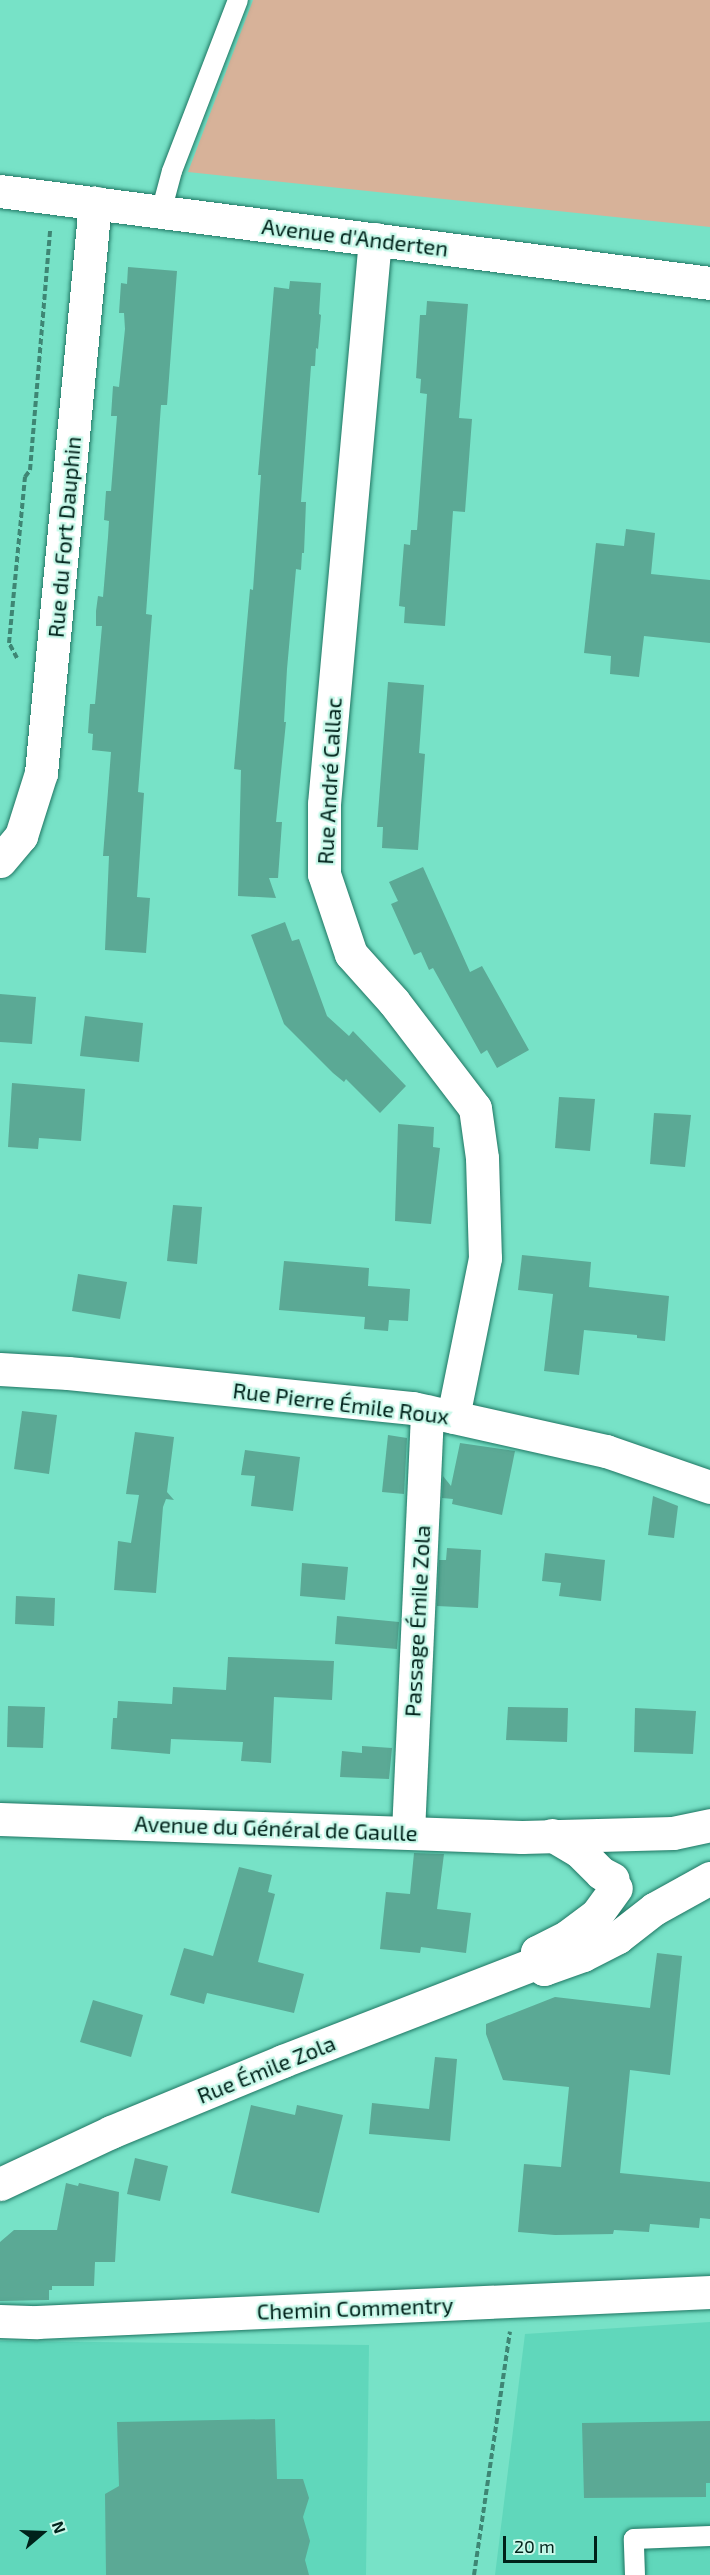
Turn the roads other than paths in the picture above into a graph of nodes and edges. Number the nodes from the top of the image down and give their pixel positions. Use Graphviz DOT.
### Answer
graph roads {
  1 [pos="238,0"];
  2 [pos="0,190"];
  3 [pos="95,203"];
  4 [pos="161,212"];
  5 [pos="375,239"];
  6 [pos="710,283"];
  7 [pos="0,861"];
  8 [pos="0,1369"];
  9 [pos="440,1414"];
  10 [pos="710,1487"];
  11 [pos="0,1819"];
  12 [pos="710,1825"];
  13 [pos="408,1832"];
  14 [pos="645,1834"];
  15 [pos="552,1835"];
  16 [pos="710,1878"];
  17 [pos="614,1884"];
  18 [pos="654,1909"];
  19 [pos="536,1963"];
  20 [pos="0,2184"];
  21 [pos="710,2292"];
  22 [pos="0,2321"];
  23 [pos="710,2536"];
  24 [pos="635,2575"];
  1 -- 4 [label="lane"];
  2 -- 3 [label="street, Avenue d'Anderten"];
  3 -- 4 [label="street, Avenue d'Anderten"];
  3 -- 7 [label="street, Rue du Fort Dauphin"];
  4 -- 5 [label="street, Avenue d'Anderten"];
  5 -- 6 [label="street, Avenue d'Anderten"];
  5 -- 9 [label="street, Rue André Callac"];
  8 -- 9 [label="street, Rue Pierre Émile Roux"];
  9 -- 10 [label="street, Rue Pierre Émile Roux"];
  9 -- 13 [label="street, Passage Émile Zola"];
  11 -- 13 [label="street, Avenue du Général de Gaulle"];
  12 -- 14 [label="street, Avenue du Général de Gaulle"];
  13 -- 15 [label="street, Avenue du Général de Gaulle"];
  14 -- 15 [label="street, Avenue du Général de Gaulle"];
  14 -- 17 [label="street"];
  15 -- 17 [label="street"];
  16 -- 18 [label="street"];
  17 -- 18 [label="street"];
  17 -- 19 [label="street, Rue Émile Zola"];
  18 -- 19 [label="street, Rue Émile Zola"];
  19 -- 20 [label="street, Rue Émile Zola"];
  21 -- 22 [label="street, Chemin Commentry"];
  23 -- 24 [label="lane"];
}
